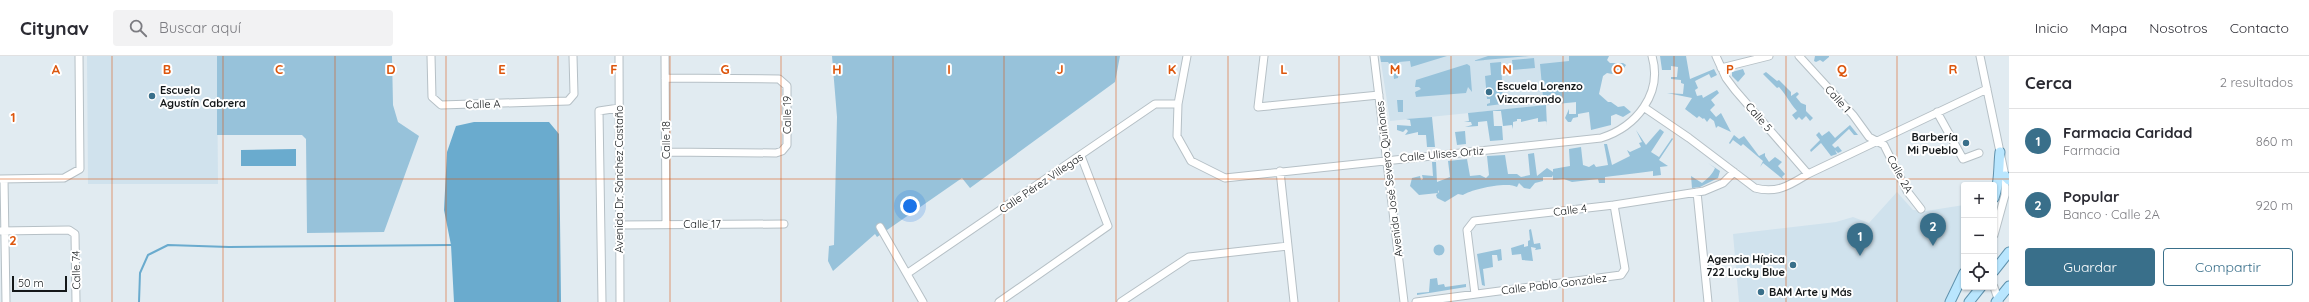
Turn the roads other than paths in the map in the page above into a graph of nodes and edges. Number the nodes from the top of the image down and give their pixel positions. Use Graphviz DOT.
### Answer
graph roads {
  1 [pos="79,56"];
  2 [pos="431,56"];
  3 [pos="573,56"];
  4 [pos="619,56"];
  5 [pos="665,56"];
  6 [pos="1187,56"];
  7 [pos="1264,56"];
  8 [pos="1374,56"];
  9 [pos="1652,56"];
  10 [pos="1716,56"];
  11 [pos="1769,56"];
  12 [pos="1799,56"];
  13 [pos="1980,56"];
  14 [pos="1721,68"];
  15 [pos="665,78"];
  16 [pos="1987,89"];
  17 [pos="1379,95"];
  18 [pos="1178,104"];
  19 [pos="619,108"];
  20 [pos="1644,108"];
  21 [pos="1937,112"];
  22 [pos="1876,142"];
  23 [pos="666,152"];
  24 [pos="2000,152"];
  25 [pos="1979,153"];
  26 [pos="1081,156"];
  27 [pos="1387,159"];
  28 [pos="1280,171"];
  29 [pos="1734,172"];
  30 [pos="1808,174"];
  31 [pos="2007,178"];
  32 [pos="2,179"];
  33 [pos="1997,188"];
  34 [pos="1697,192"];
  35 [pos="1614,205"];
  36 [pos="1921,210"];
  37 [pos="666,224"];
  38 [pos="784,224"];
  39 [pos="1997,224"];
  40 [pos="619,225"];
  41 [pos="880,227"];
  42 [pos="2,232"];
  43 [pos="1288,246"];
  44 [pos="2009,252"];
  45 [pos="1997,266"];
  46 [pos="908,273"];
  47 [pos="1961,279"];
  48 [pos="2009,286"];
  49 [pos="1979,290"];
  50 [pos="1995,290"];
  51 [pos="1475,294"];
  52 [pos="1998,301"];
  53 [pos="6,302"];
  54 [pos="76,302"];
  55 [pos="602,302"];
  56 [pos="620,302"];
  57 [pos="923,302"];
  58 [pos="999,302"];
  59 [pos="1121,302"];
  60 [pos="1294,302"];
  61 [pos="1404,302"];
  62 [pos="1416,302"];
  63 [pos="1708,302"];
  64 [pos="1950,302"];
  65 [pos="1969,302"];
  1 -- 32 [label="street"];
  2 -- 3 [label="street, Calle A"];
  4 -- 19 [label="street, Avenida Dr. Sánchez Castaño"];
  5 -- 15 [label="street, Calle 18"];
  6 -- 18 [label="street, Calle Ulises Ortiz"];
  7 -- 17 [label="street"];
  8 -- 17 [label="street, Avenida José Severo Quiñones"];
  9 -- 20 [label="street, Calle Ulises Ortiz"];
  10 -- 14 [label="street, Calle 5"];
  11 -- 14 [label="street"];
  12 -- 22 [label="street, Calle 1"];
  13 -- 16 [label="street"];
  14 -- 30 [label="street, Calle 5"];
  15 -- 23 [label="street, Calle 18"];
  15 -- 23 [label="street, Calle 19"];
  16 -- 21 [label="street"];
  16 -- 24 [label="street"];
  17 -- 27 [label="street, Avenida José Severo Quiñones"];
  18 -- 26 [label="street, Calle Pérez Villegas"];
  18 -- 28 [label="street, Calle Ulises Ortiz"];
  19 -- 40 [label="street, Avenida Dr. Sánchez Castaño"];
  19 -- 55 [label="street"];
  20 -- 27 [label="street, Calle Ulises Ortiz"];
  20 -- 29 [label="street"];
  21 -- 22 [label="street"];
  21 -- 25 [label="street"];
  22 -- 30 [label="street"];
  22 -- 36 [label="street, Calle 2A"];
  23 -- 37 [label="street, Calle 18"];
  24 -- 31 [label="street"];
  24 -- 33 [label="main road"];
  26 -- 46 [label="street, Calle Pérez Villegas"];
  26 -- 58 [label="street"];
  27 -- 28 [label="street, Calle Ulises Ortiz"];
  27 -- 61 [label="street, Avenida José Severo Quiñones"];
  28 -- 43 [label="street"];
  29 -- 30 [label="street"];
  29 -- 34 [label="street, Calle 4"];
  31 -- 39 [label="street"];
  32 -- 42 [label="street"];
  34 -- 35 [label="street, Calle 4"];
  34 -- 63 [label="street"];
  35 -- 51 [label="street, Calle 4"];
  35 -- 51 [label="street, Calle Pablo González"];
  37 -- 38 [label="street, Calle 17"];
  37 -- 40 [label="street, Calle 17"];
  40 -- 56 [label="street, Avenida Dr. Sánchez Castaño"];
  41 -- 46 [label="street"];
  42 -- 53 [label="street"];
  42 -- 54 [label="street, Calle 74"];
  43 -- 59 [label="street"];
  43 -- 60 [label="street"];
  44 -- 45 [label="main road"];
  46 -- 57 [label="street"];
  47 -- 64 [label="main road"];
  48 -- 52 [label="main road"];
  49 -- 65 [label="main road"];
  50 -- 52 [label="street"];
  51 -- 62 [label="street, Calle Pablo González"];
}
